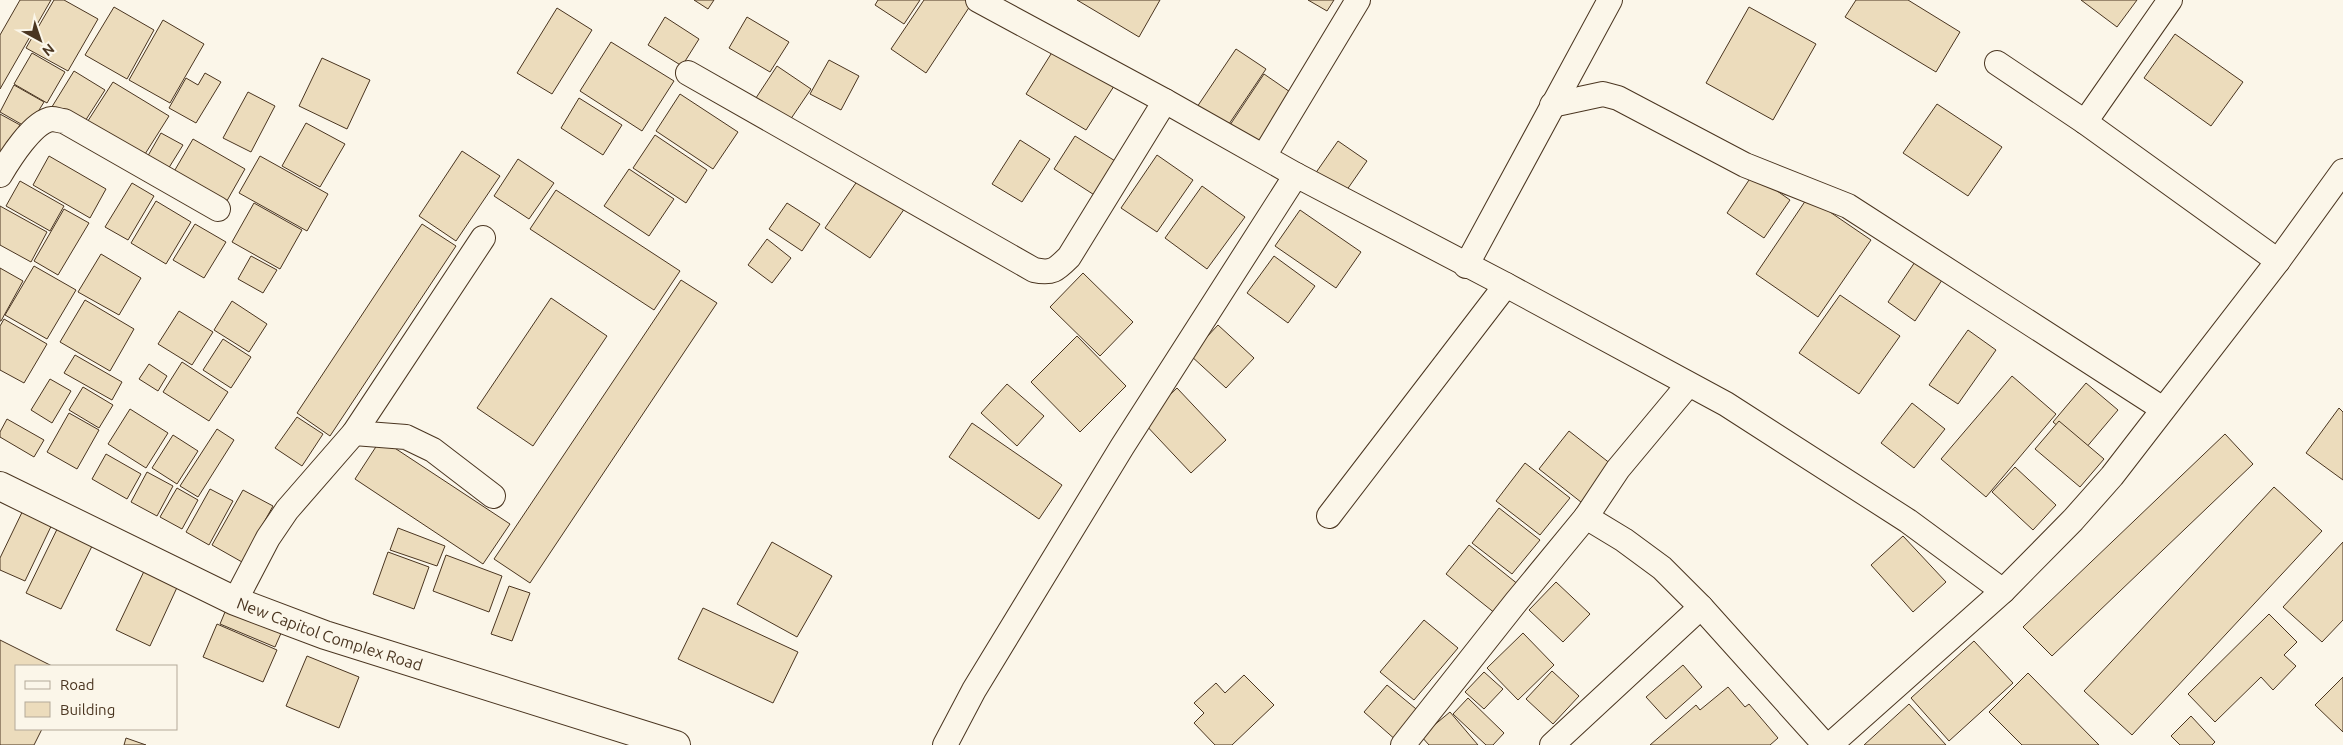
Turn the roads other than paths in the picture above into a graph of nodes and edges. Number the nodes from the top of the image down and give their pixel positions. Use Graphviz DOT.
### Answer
graph roads {
  1 [pos="978,0"];
  2 [pos="1358,0"];
  3 [pos="1610,0"];
  4 [pos="2170,0"];
  5 [pos="1997,63"];
  6 [pos="688,73"];
  7 [pos="1165,101"];
  8 [pos="1552,105"];
  9 [pos="2085,122"];
  10 [pos="1264,156"];
  11 [pos="2,169"];
  12 [pos="2343,171"];
  13 [pos="1296,175"];
  14 [pos="218,209"];
  15 [pos="483,238"];
  16 [pos="2278,261"];
  17 [pos="1466,266"];
  18 [pos="1506,285"];
  19 [pos="1688,385"];
  20 [pos="2162,409"];
  21 [pos="354,433"];
  22 [pos="0,486"];
  23 [pos="492,496"];
  24 [pos="1329,516"];
  25 [pos="1586,517"];
  26 [pos="2003,591"];
  27 [pos="235,601"];
  28 [pos="1700,608"];
  29 [pos="676,745"];
  30 [pos="945,745"];
  31 [pos="1403,745"];
  32 [pos="1552,745"];
  33 [pos="1826,745"];
  34 [pos="1830,745"];
  1 -- 7 [label="street"];
  2 -- 10 [label="street"];
  3 -- 8 [label="street"];
  4 -- 9 [label="street"];
  5 -- 9 [label="street"];
  6 -- 7 [label="street"];
  7 -- 10 [label="street"];
  8 -- 17 [label="street"];
  8 -- 20 [label="street"];
  9 -- 16 [label="street"];
  10 -- 13 [label="street"];
  11 -- 14 [label="street"];
  12 -- 16 [label="street"];
  13 -- 17 [label="street"];
  13 -- 30 [label="street"];
  15 -- 21 [label="street"];
  16 -- 20 [label="street"];
  17 -- 18 [label="street"];
  18 -- 19 [label="street"];
  18 -- 24 [label="street"];
  19 -- 25 [label="street"];
  19 -- 26 [label="street"];
  20 -- 26 [label="street"];
  21 -- 23 [label="street"];
  21 -- 27 [label="street"];
  22 -- 27 [label="main road, New Capitol Complex Road"];
  25 -- 28 [label="street"];
  25 -- 31 [label="street"];
  26 -- 34 [label="street"];
  27 -- 29 [label="main road, New Capitol Complex Road"];
  28 -- 32 [label="street"];
  28 -- 33 [label="street"];
}
